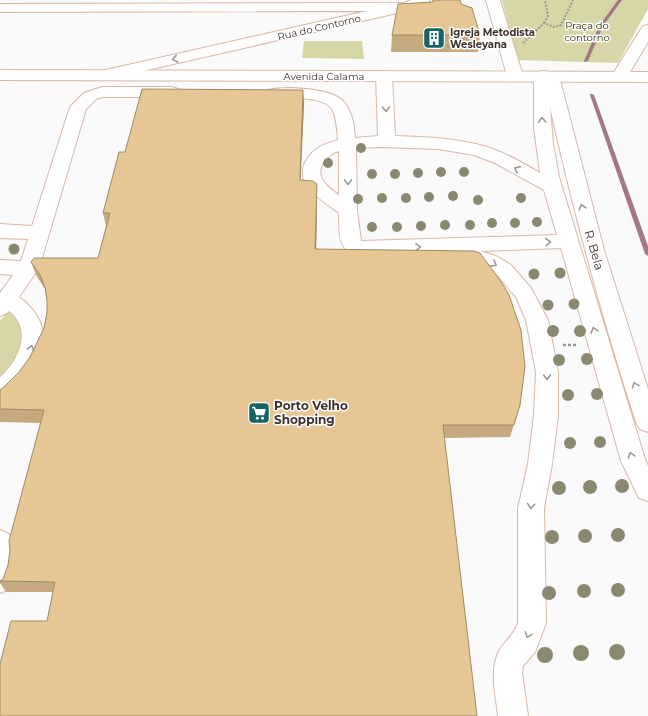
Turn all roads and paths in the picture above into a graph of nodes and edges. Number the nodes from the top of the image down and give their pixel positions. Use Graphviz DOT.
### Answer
graph roads {
  1 [pos="423,0"];
  2 [pos="493,0"];
  3 [pos="544,0"];
  4 [pos="573,0"];
  5 [pos="401,5"];
  6 [pos="297,7"];
  7 [pos="0,8"];
  8 [pos="544,23"];
  9 [pos="308,29"];
  10 [pos="648,29"];
  11 [pos="213,50"];
  12 [pos="506,50"];
  13 [pos="0,75"];
  14 [pos="102,75"];
  15 [pos="214,75"];
  16 [pos="384,76"];
  17 [pos="515,76"];
  18 [pos="546,76"];
  19 [pos="619,77"];
  20 [pos="648,77"];
  21 [pos="190,92"];
  22 [pos="261,93"];
  23 [pos="348,143"];
  24 [pos="387,143"];
  25 [pos="551,186"];
  26 [pos="348,211"];
  27 [pos="0,231"];
  28 [pos="39,233"];
  29 [pos="569,242"];
  30 [pos="445,246"];
  31 [pos="0,267"];
  32 [pos="29,268"];
  33 [pos="4,304"];
  34 [pos="542,345"];
  35 [pos="599,346"];
  36 [pos="0,390"];
  37 [pos="648,422"];
  38 [pos="648,490"];
  39 [pos="0,542"];
  40 [pos="0,580"];
  41 [pos="513,716"];
  1 -- 5 [label="street, Rua do Contorno"];
  2 -- 12 [label="street"];
  3 -- 8 [label="path"];
  4 -- 8 [label="path"];
  5 -- 6 [label="street"];
  5 -- 9 [label="street, Rua do Contorno"];
  6 -- 7 [label="street"];
  6 -- 9 [label="street"];
  8 -- 12 [label="path"];
  9 -- 11 [label="street, Rua do Contorno"];
  10 -- 19 [label="street"];
  11 -- 14 [label="street, Rua do Contorno, one-way"];
  11 -- 15 [label="street"];
  12 -- 17 [label="street"];
  13 -- 14 [label="street, Avenida Calama"];
  14 -- 15 [label="street, Avenida Calama"];
  15 -- 16 [label="street, Avenida Calama"];
  16 -- 17 [label="street, Avenida Calama"];
  16 -- 24 [label="street, one-way"];
  17 -- 18 [label="street, Avenida Calama"];
  18 -- 19 [label="street, Avenida Calama"];
  25 -- 18 [label="street, one-way"];
  37 -- 18 [label="street, R. Bela, one-way"];
  19 -- 20 [label="street, Avenida Calama"];
  21 -- 28 [label="street"];
  22 -- 23 [label="street"];
  23 -- 24 [label="street"];
  23 -- 26 [label="street, one-way"];
  23 -- 26 [label="street"];
  25 -- 24 [label="street, one-way"];
  25 -- 29 [label="street"];
  26 -- 30 [label="street, one-way"];
  27 -- 28 [label="street"];
  28 -- 32 [label="street"];
  30 -- 29 [label="street, one-way"];
  35 -- 29 [label="street, one-way"];
  30 -- 34 [label="street, one-way"];
  31 -- 32 [label="street"];
  32 -- 33 [label="street"];
  36 -- 33 [label="street, one-way"];
  34 -- 35 [label="path"];
  34 -- 41 [label="street, one-way"];
  38 -- 35 [label="street, one-way"];
  39 -- 40 [label="street"];
}
